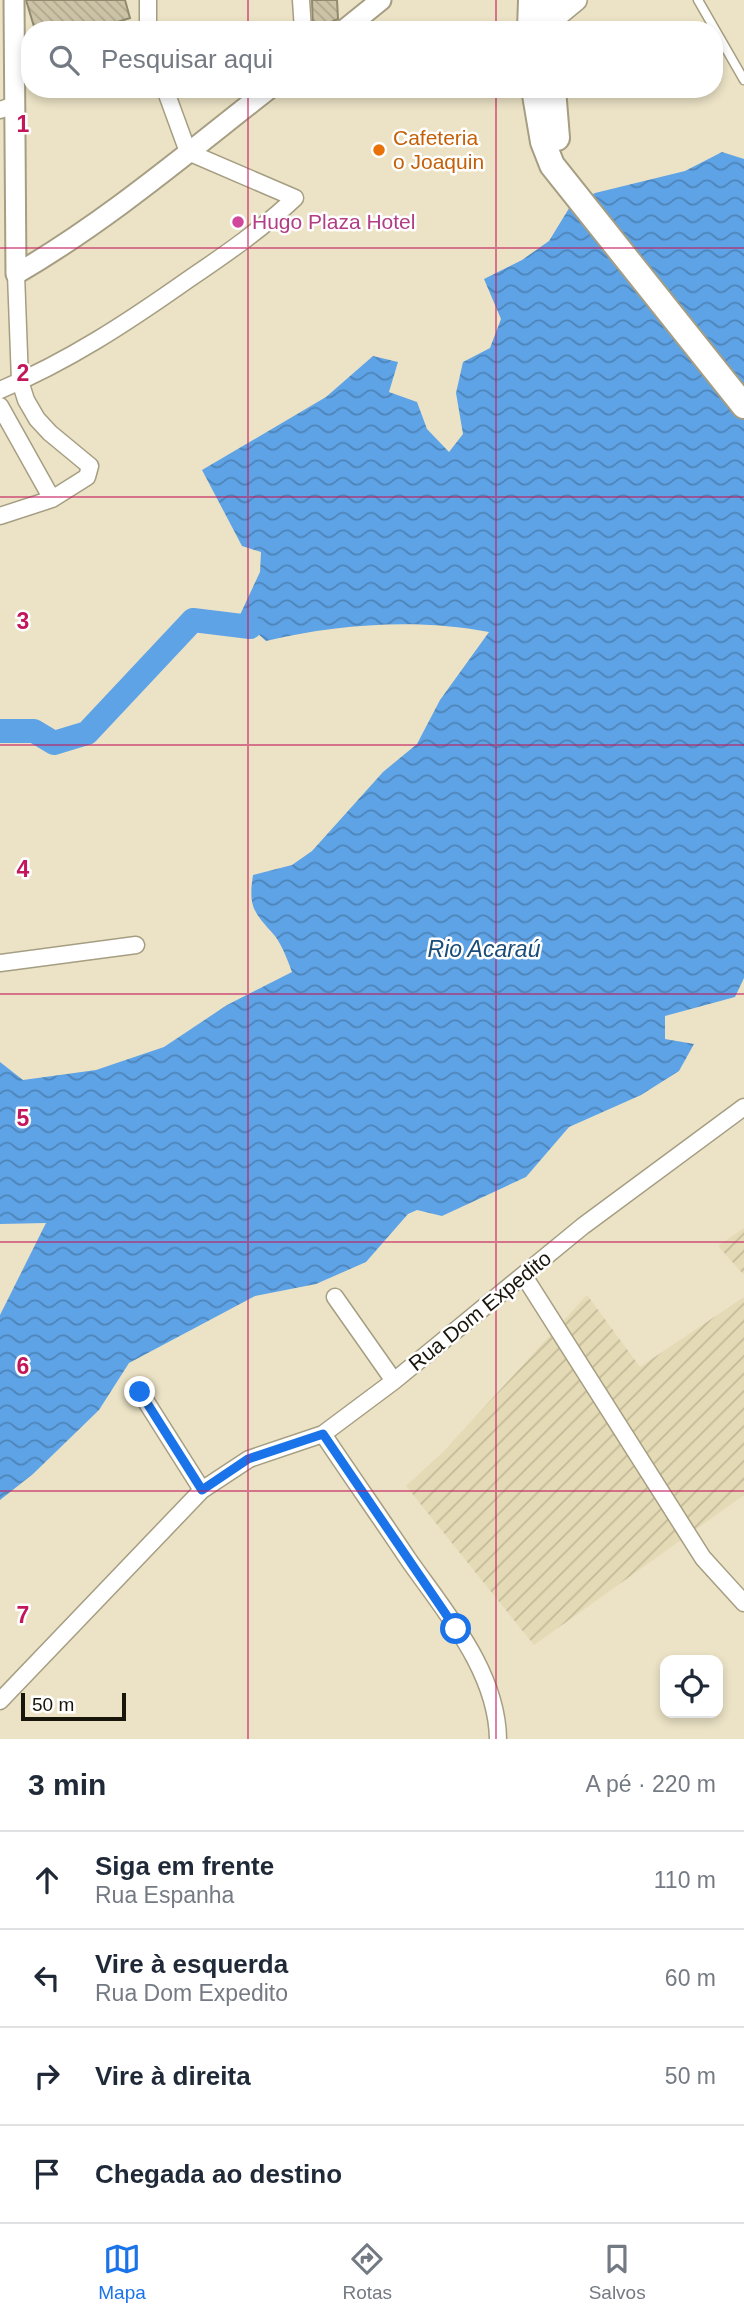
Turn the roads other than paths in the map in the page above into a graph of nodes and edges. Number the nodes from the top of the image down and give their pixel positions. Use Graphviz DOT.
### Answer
graph roads {
  1 [pos="14,0"];
  2 [pos="148,0"];
  3 [pos="300,0"];
  4 [pos="381,0"];
  5 [pos="576,0"];
  6 [pos="698,0"];
  7 [pos="541,16"];
  8 [pos="148,21"];
  9 [pos="302,21"];
  10 [pos="355,21"];
  11 [pos="710,21"];
  12 [pos="723,43"];
  13 [pos="21,68"];
  14 [pos="21,80"];
  15 [pos="744,80"];
  16 [pos="168,98"];
  17 [pos="257,98"];
  18 [pos="536,98"];
  19 [pos="555,98"];
  20 [pos="7,108"];
  21 [pos="188,152"];
  22 [pos="569,186"];
  23 [pos="16,274"];
  24 [pos="20,382"];
  25 [pos="0,390"];
  26 [pos="744,405"];
  27 [pos="0,406"];
  28 [pos="52,499"];
  29 [pos="0,516"];
  30 [pos="136,945"];
  31 [pos="0,963"];
  32 [pos="744,1107"];
  33 [pos="524,1276"];
  34 [pos="335,1297"];
  35 [pos="394,1381"];
  36 [pos="140,1392"];
  37 [pos="323,1434"];
  38 [pos="202,1490"];
  39 [pos="744,1603"];
  40 [pos="0,1701"];
  41 [pos="498,1739"];
  1 -- 13 [label="street"];
  2 -- 8 [label="street"];
  3 -- 9 [label="street"];
  4 -- 10 [label="street"];
  5 -- 7 [label="main road"];
  6 -- 11 [label="lane"];
  12 -- 15 [label="lane"];
  14 -- 20 [label="street"];
  16 -- 21 [label="street"];
  17 -- 21 [label="street"];
  18 -- 22 [label="main road"];
  19 -- 22 [label="main road"];
  20 -- 23 [label="street"];
  21 -- 23 [label="street"];
  21 -- 24 [label="street"];
  22 -- 26 [label="main road"];
  23 -- 24 [label="street"];
  24 -- 25 [label="street"];
  24 -- 28 [label="street"];
  27 -- 28 [label="street"];
  28 -- 29 [label="street"];
  30 -- 31 [label="street"];
  32 -- 33 [label="street, Rua Dom Expedito"];
  33 -- 35 [label="street, Rua Dom Expedito"];
  33 -- 39 [label="street"];
  34 -- 35 [label="street"];
  35 -- 37 [label="street, Rua Dom Expedito"];
  36 -- 38 [label="street"];
  37 -- 38 [label="street, Rua Dom Expedito"];
  37 -- 41 [label="street"];
  38 -- 40 [label="street, Rua Dom Expedito"];
}
